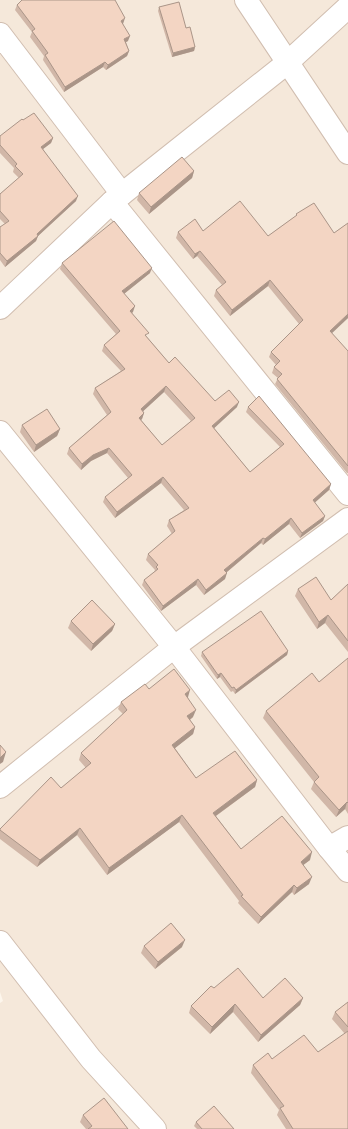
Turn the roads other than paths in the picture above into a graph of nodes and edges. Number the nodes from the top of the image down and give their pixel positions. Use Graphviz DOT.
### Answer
graph roads {
  1 [pos="246,0"];
  2 [pos="348,7"];
  3 [pos="0,34"];
  4 [pos="287,63"];
  5 [pos="348,153"];
  6 [pos="117,198"];
  7 [pos="0,308"];
  8 [pos="0,432"];
  9 [pos="348,494"];
  10 [pos="348,519"];
  11 [pos="174,647"];
  12 [pos="0,786"];
  13 [pos="348,837"];
  14 [pos="329,848"];
  15 [pos="348,871"];
  16 [pos="0,942"];
  17 [pos="155,1129"];
  1 -- 4 [label="street"];
  2 -- 4 [label="street"];
  3 -- 6 [label="street"];
  4 -- 5 [label="street"];
  4 -- 6 [label="street"];
  6 -- 7 [label="street"];
  6 -- 9 [label="street"];
  8 -- 11 [label="street"];
  10 -- 11 [label="street"];
  11 -- 12 [label="street"];
  11 -- 14 [label="street"];
  13 -- 14 [label="street"];
  14 -- 15 [label="street"];
  16 -- 17 [label="street"];
}
